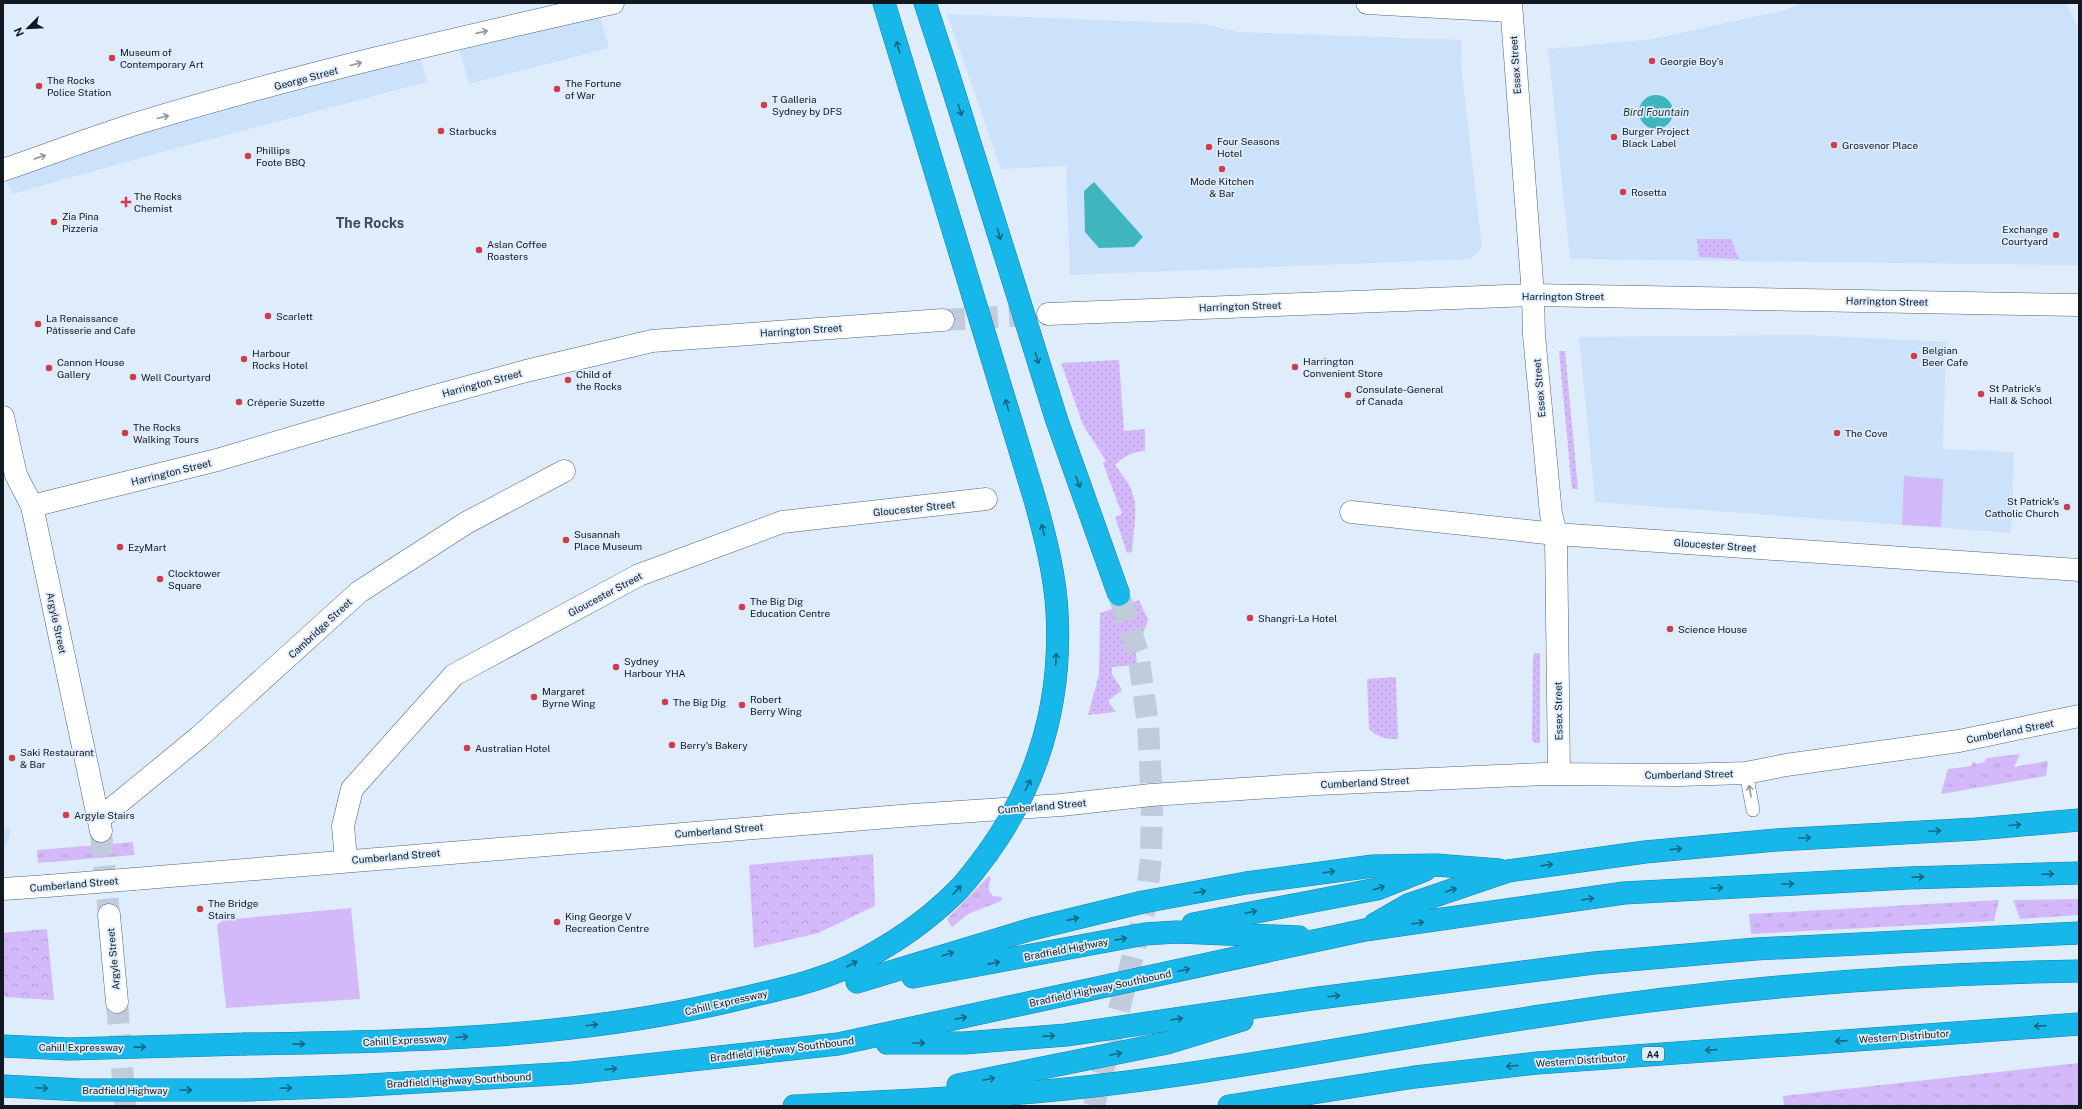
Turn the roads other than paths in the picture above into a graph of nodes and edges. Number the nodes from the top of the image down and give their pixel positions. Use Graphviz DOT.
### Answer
graph roads {
  1 [pos="613,3"];
  2 [pos="884,3"];
  3 [pos="925,3"];
  4 [pos="1367,3"];
  5 [pos="1511,7"];
  6 [pos="3,170"];
  7 [pos="1533,295"];
  8 [pos="2079,305"];
  9 [pos="1048,314"];
  10 [pos="943,320"];
  11 [pos="3,417"];
  12 [pos="564,471"];
  13 [pos="9,476"];
  14 [pos="986,500"];
  15 [pos="32,506"];
  16 [pos="1351,512"];
  17 [pos="1556,534"];
  18 [pos="2079,570"];
  19 [pos="1118,595"];
  20 [pos="2079,716"];
  21 [pos="1746,773"];
  22 [pos="1559,774"];
  23 [pos="1753,810"];
  24 [pos="2079,820"];
  25 [pos="100,826"];
  26 [pos="346,860"];
  27 [pos="1436,865"];
  28 [pos="1508,870"];
  29 [pos="2078,873"];
  30 [pos="3,890"];
  31 [pos="109,915"];
  32 [pos="1365,930"];
  33 [pos="2079,933"];
  34 [pos="1145,934"];
  35 [pos="1331,938"];
  36 [pos="2079,971"];
  37 [pos="802,982"];
  38 [pos="857,982"];
  39 [pos="1311,999"];
  40 [pos="117,1002"];
  41 [pos="2079,1024"];
  42 [pos="838,1044"];
  43 [pos="3,1046"];
  44 [pos="3,1086"];
  45 [pos="247,1090"];
  46 [pos="868,1102"];
  47 [pos="794,1106"];
  48 [pos="1229,1106"];
  6 -- 1 [label="street, George Street, one-way"];
  37 -- 2 [label="highway, one-way, bridge"];
  3 -- 19 [label="highway, one-way, bridge"];
  4 -- 5 [label="street"];
  5 -- 7 [label="street, Essex Street"];
  7 -- 8 [label="street, Harrington Street"];
  7 -- 9 [label="street, Harrington Street"];
  7 -- 17 [label="street, Essex Street"];
  10 -- 15 [label="street, Harrington Street"];
  11 -- 13 [label="street, Argyle Street"];
  12 -- 25 [label="street, Cambridge Street"];
  13 -- 15 [label="street, Argyle Street"];
  14 -- 26 [label="street, Gloucester Street"];
  15 -- 25 [label="street, Argyle Street"];
  16 -- 17 [label="street, Gloucester Street"];
  17 -- 18 [label="street, Gloucester Street"];
  17 -- 22 [label="street, Essex Street"];
  20 -- 21 [label="street, Cumberland Street"];
  21 -- 22 [label="street, Cumberland Street"];
  23 -- 21 [label="lane, one-way"];
  22 -- 26 [label="street, Cumberland Street"];
  28 -- 24 [label="highway, one-way"];
  26 -- 30 [label="street, Cumberland Street, bridge"];
  27 -- 28 [label="highway"];
  34 -- 27 [label="highway, one-way"];
  38 -- 27 [label="highway, one-way"];
  32 -- 28 [label="highway, one-way"];
  32 -- 29 [label="highway, one-way"];
  31 -- 40 [label="street, Argyle Street"];
  32 -- 35 [label="highway"];
  39 -- 33 [label="highway, one-way"];
  34 -- 35 [label="highway, Bradfield Highway"];
  38 -- 34 [label="highway, Bradfield Highway, one-way"];
  42 -- 35 [label="highway, Bradfield Highway Southbound, one-way"];
  36 -- 46 [label="highway"];
  37 -- 38 [label="highway, Bradfield Highway"];
  43 -- 37 [label="highway, Cahill Expressway, one-way, bridge"];
  42 -- 39 [label="highway, one-way"];
  46 -- 39 [label="highway, one-way"];
  41 -- 48 [label="highway, Western Distributor / A4, one-way"];
  45 -- 42 [label="highway, Bradfield Highway Southbound, one-way"];
  44 -- 45 [label="highway, Bradfield Highway, one-way, bridge"];
  46 -- 47 [label="highway"];
}
